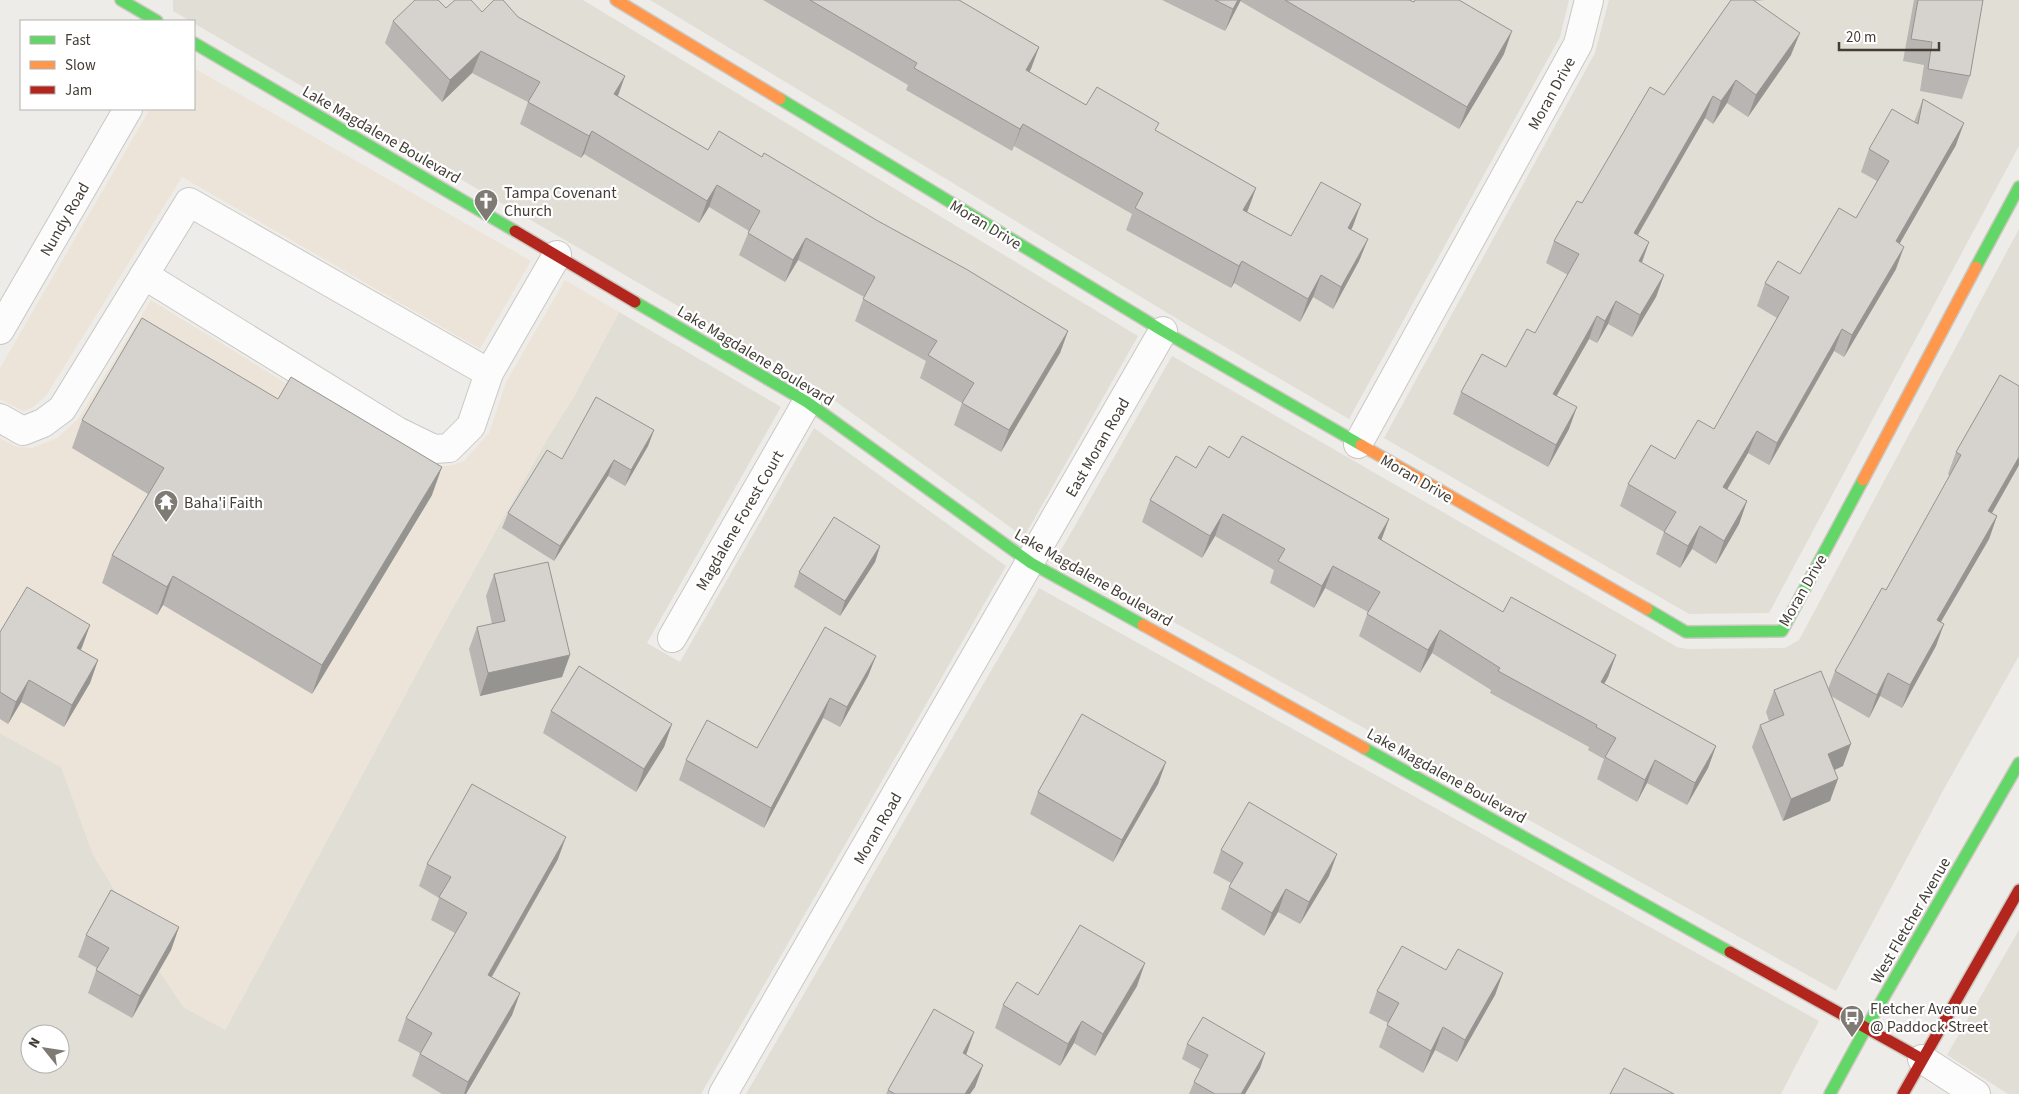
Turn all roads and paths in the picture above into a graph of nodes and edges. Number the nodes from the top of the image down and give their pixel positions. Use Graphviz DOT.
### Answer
graph roads {
  1 [pos="121,0"];
  2 [pos="616,0"];
  3 [pos="1589,0"];
  4 [pos="155,20"];
  5 [pos="195,44"];
  6 [pos="127,110"];
  7 [pos="2019,187"];
  8 [pos="557,255"];
  9 [pos="144,275"];
  10 [pos="0,330"];
  11 [pos="1163,331"];
  12 [pos="489,373"];
  13 [pos="807,402"];
  14 [pos="0,418"];
  15 [pos="1358,444"];
  16 [pos="1031,563"];
  17 [pos="672,638"];
  18 [pos="2019,763"];
  19 [pos="2019,890"];
  20 [pos="1866,1028"];
  21 [pos="1922,1060"];
  22 [pos="723,1094"];
  23 [pos="1830,1094"];
  24 [pos="1903,1094"];
  25 [pos="1976,1094"];
  1 -- 4 [label="street"];
  2 -- 11 [label="street, Moran Drive"];
  3 -- 15 [label="street, Moran Drive"];
  5 -- 8 [label="street, Lake Magdalene Boulevard"];
  6 -- 10 [label="street, Nundy Road"];
  7 -- 15 [label="street, Moran Drive"];
  8 -- 12 [label="street"];
  8 -- 13 [label="street, Lake Magdalene Boulevard"];
  9 -- 12 [label="street"];
  9 -- 12 [label="street"];
  9 -- 14 [label="street"];
  11 -- 15 [label="street, Moran Drive"];
  11 -- 16 [label="street, East Moran Road"];
  13 -- 16 [label="street, Lake Magdalene Boulevard"];
  13 -- 17 [label="street, Magdalene Forest Court"];
  16 -- 20 [label="street, Lake Magdalene Boulevard"];
  16 -- 22 [label="street, Moran Road"];
  18 -- 20 [label="street, West Fletcher Avenue"];
  19 -- 21 [label="street"];
  20 -- 21 [label="street, Lake Magdalene Boulevard"];
  20 -- 23 [label="street, West Fletcher Avenue"];
  21 -- 24 [label="street"];
  21 -- 25 [label="street"];
}
